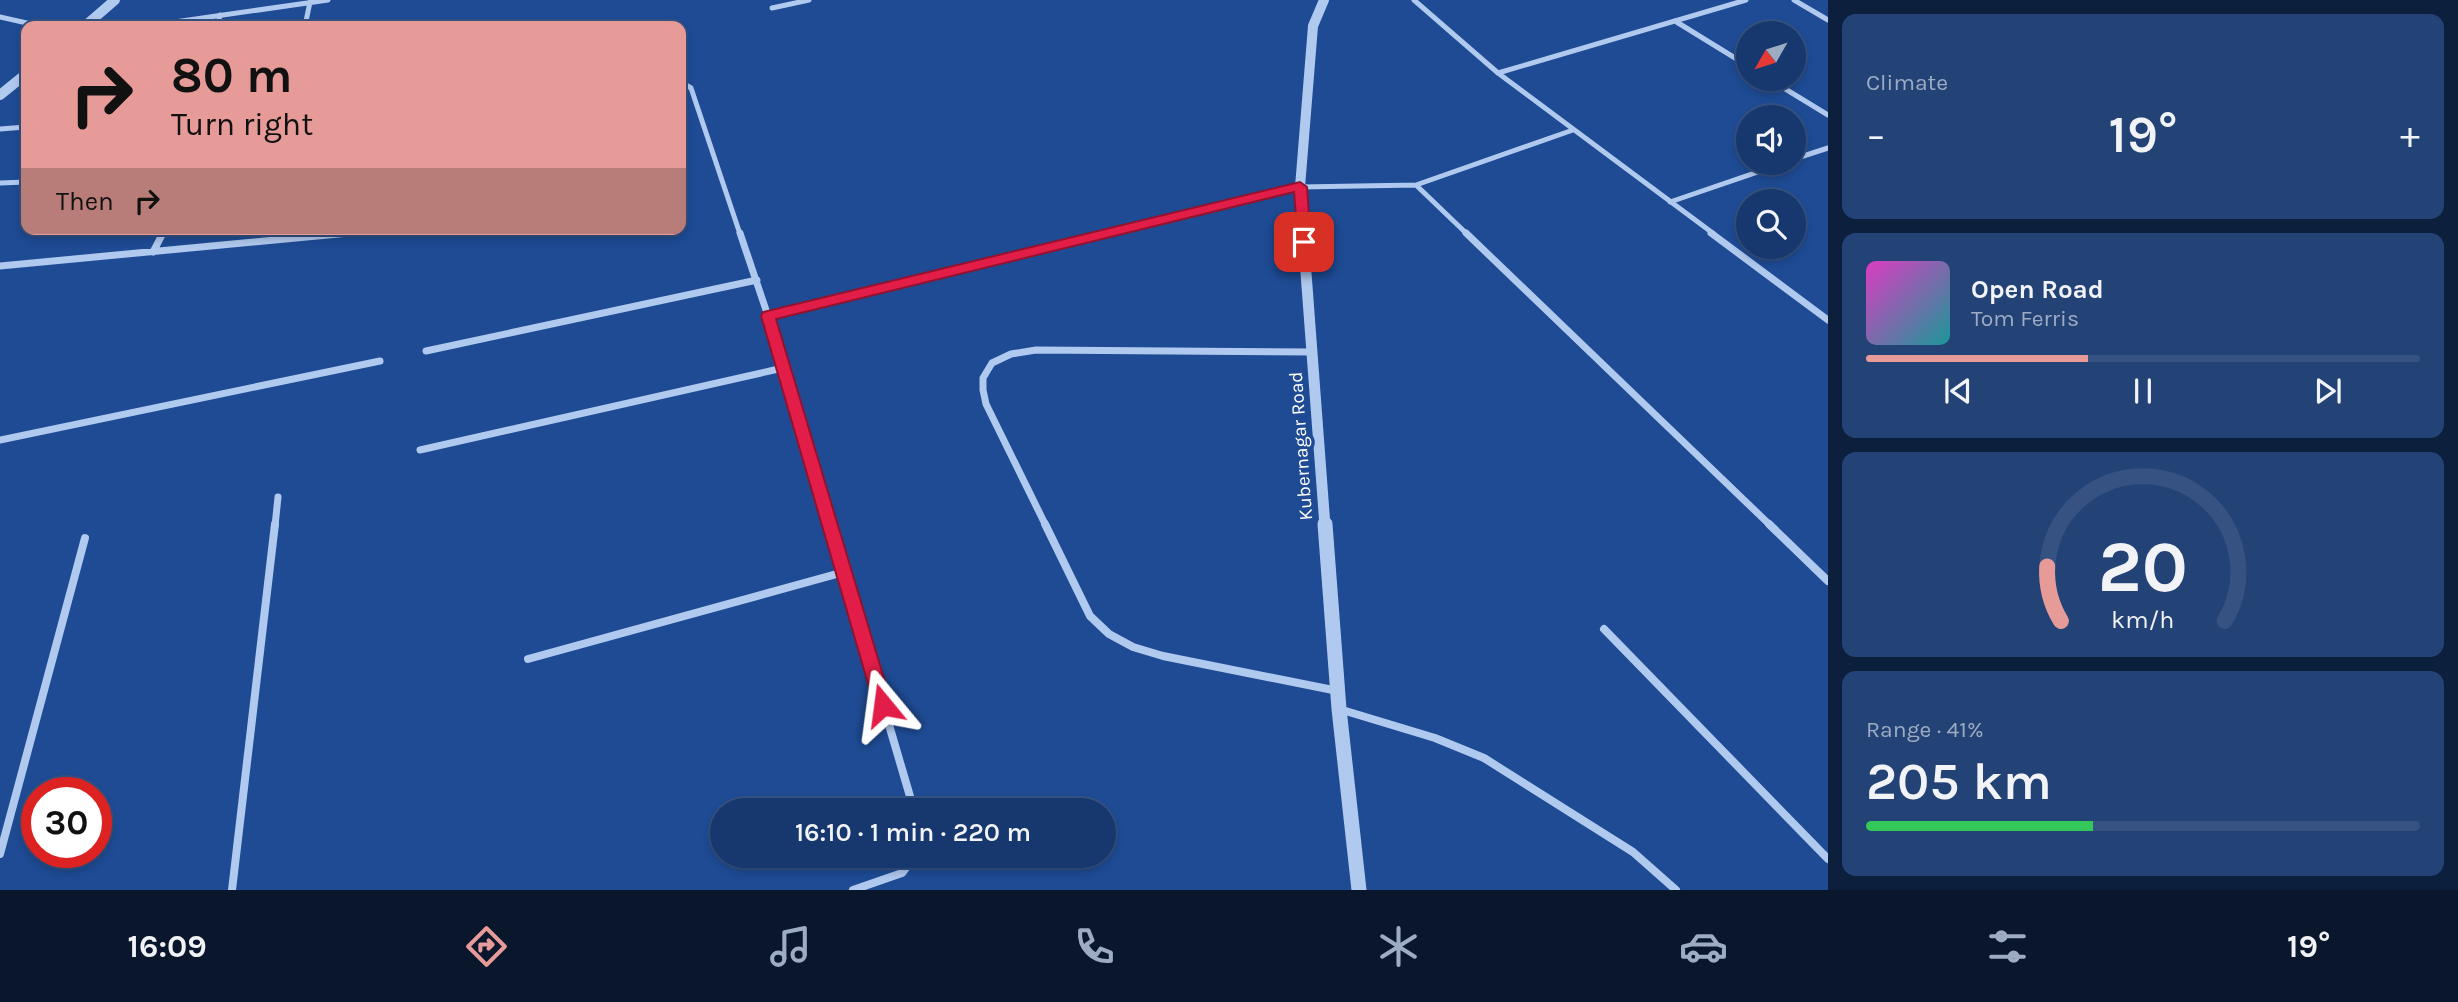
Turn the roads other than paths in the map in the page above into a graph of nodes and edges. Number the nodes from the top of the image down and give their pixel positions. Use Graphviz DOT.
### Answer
graph roads {
  1 [pos="116,0"];
  2 [pos="328,0"];
  3 [pos="809,0"];
  4 [pos="1324,0"];
  5 [pos="1415,0"];
  6 [pos="1746,0"];
  7 [pos="1794,0"];
  8 [pos="310,2"];
  9 [pos="772,8"];
  10 [pos="220,15"];
  11 [pos="0,17"];
  12 [pos="1828,20"];
  13 [pos="91,21"];
  14 [pos="180,21"];
  15 [pos="219,21"];
  16 [pos="306,21"];
  17 [pos="1675,21"];
  18 [pos="21,22"];
  19 [pos="1736,59"];
  20 [pos="1498,73"];
  21 [pos="21,78"];
  22 [pos="686,83"];
  23 [pos="1789,91"];
  24 [pos="0,95"];
  25 [pos="1828,115"];
  26 [pos="21,127"];
  27 [pos="0,129"];
  28 [pos="1573,130"];
  29 [pos="1828,148"];
  30 [pos="1806,155"];
  31 [pos="1749,175"];
  32 [pos="21,182"];
  33 [pos="0,183"];
  34 [pos="1416,185"];
  35 [pos="1300,187"];
  36 [pos="1670,202"];
  37 [pos="162,235"];
  38 [pos="323,235"];
  39 [pos="153,251"];
  40 [pos="0,267"];
  41 [pos="757,280"];
  42 [pos="768,316"];
  43 [pos="1828,320"];
  44 [pos="426,351"];
  45 [pos="1313,352"];
  46 [pos="380,361"];
  47 [pos="783,368"];
  48 [pos="0,440"];
  49 [pos="420,450"];
  50 [pos="278,497"];
  51 [pos="85,538"];
  52 [pos="844,572"];
  53 [pos="1828,581"];
  54 [pos="1604,629"];
  55 [pos="528,659"];
  56 [pos="1338,691"];
  57 [pos="1339,709"];
  58 [pos="910,798"];
  59 [pos="0,854"];
  60 [pos="1828,859"];
  61 [pos="906,868"];
  62 [pos="232,890"];
  63 [pos="853,890"];
  64 [pos="1359,890"];
  65 [pos="1676,890"];
  1 -- 13 [label="street"];
  2 -- 8 [label="street"];
  3 -- 9 [label="street"];
  4 -- 35 [label="street, Kubernagar Road"];
  5 -- 20 [label="street"];
  6 -- 17 [label="street"];
  7 -- 12 [label="street"];
  8 -- 10 [label="street"];
  8 -- 16 [label="street"];
  10 -- 14 [label="street"];
  10 -- 15 [label="street"];
  11 -- 18 [label="street"];
  17 -- 19 [label="street"];
  17 -- 20 [label="street"];
  20 -- 28 [label="street"];
  21 -- 24 [label="street"];
  22 -- 41 [label="street"];
  23 -- 25 [label="street"];
  26 -- 27 [label="street"];
  28 -- 34 [label="street"];
  28 -- 36 [label="street"];
  29 -- 30 [label="street"];
  31 -- 36 [label="street"];
  32 -- 33 [label="street"];
  34 -- 35 [label="street"];
  34 -- 53 [label="street"];
  35 -- 42 [label="street"];
  35 -- 45 [label="street, Kubernagar Road"];
  36 -- 43 [label="street"];
  37 -- 39 [label="street"];
  38 -- 39 [label="street"];
  39 -- 40 [label="street"];
  41 -- 42 [label="street"];
  41 -- 44 [label="street"];
  42 -- 47 [label="street"];
  45 -- 56 [label="street, Kubernagar Road"];
  45 -- 56 [label="street"];
  46 -- 48 [label="street"];
  47 -- 49 [label="street"];
  47 -- 52 [label="street"];
  50 -- 62 [label="street"];
  51 -- 59 [label="street"];
  52 -- 55 [label="street"];
  52 -- 58 [label="street"];
  54 -- 60 [label="street"];
  56 -- 57 [label="street, Kubernagar Road"];
  57 -- 64 [label="street, Kubernagar Road"];
  57 -- 65 [label="street"];
  61 -- 63 [label="street"];
}
